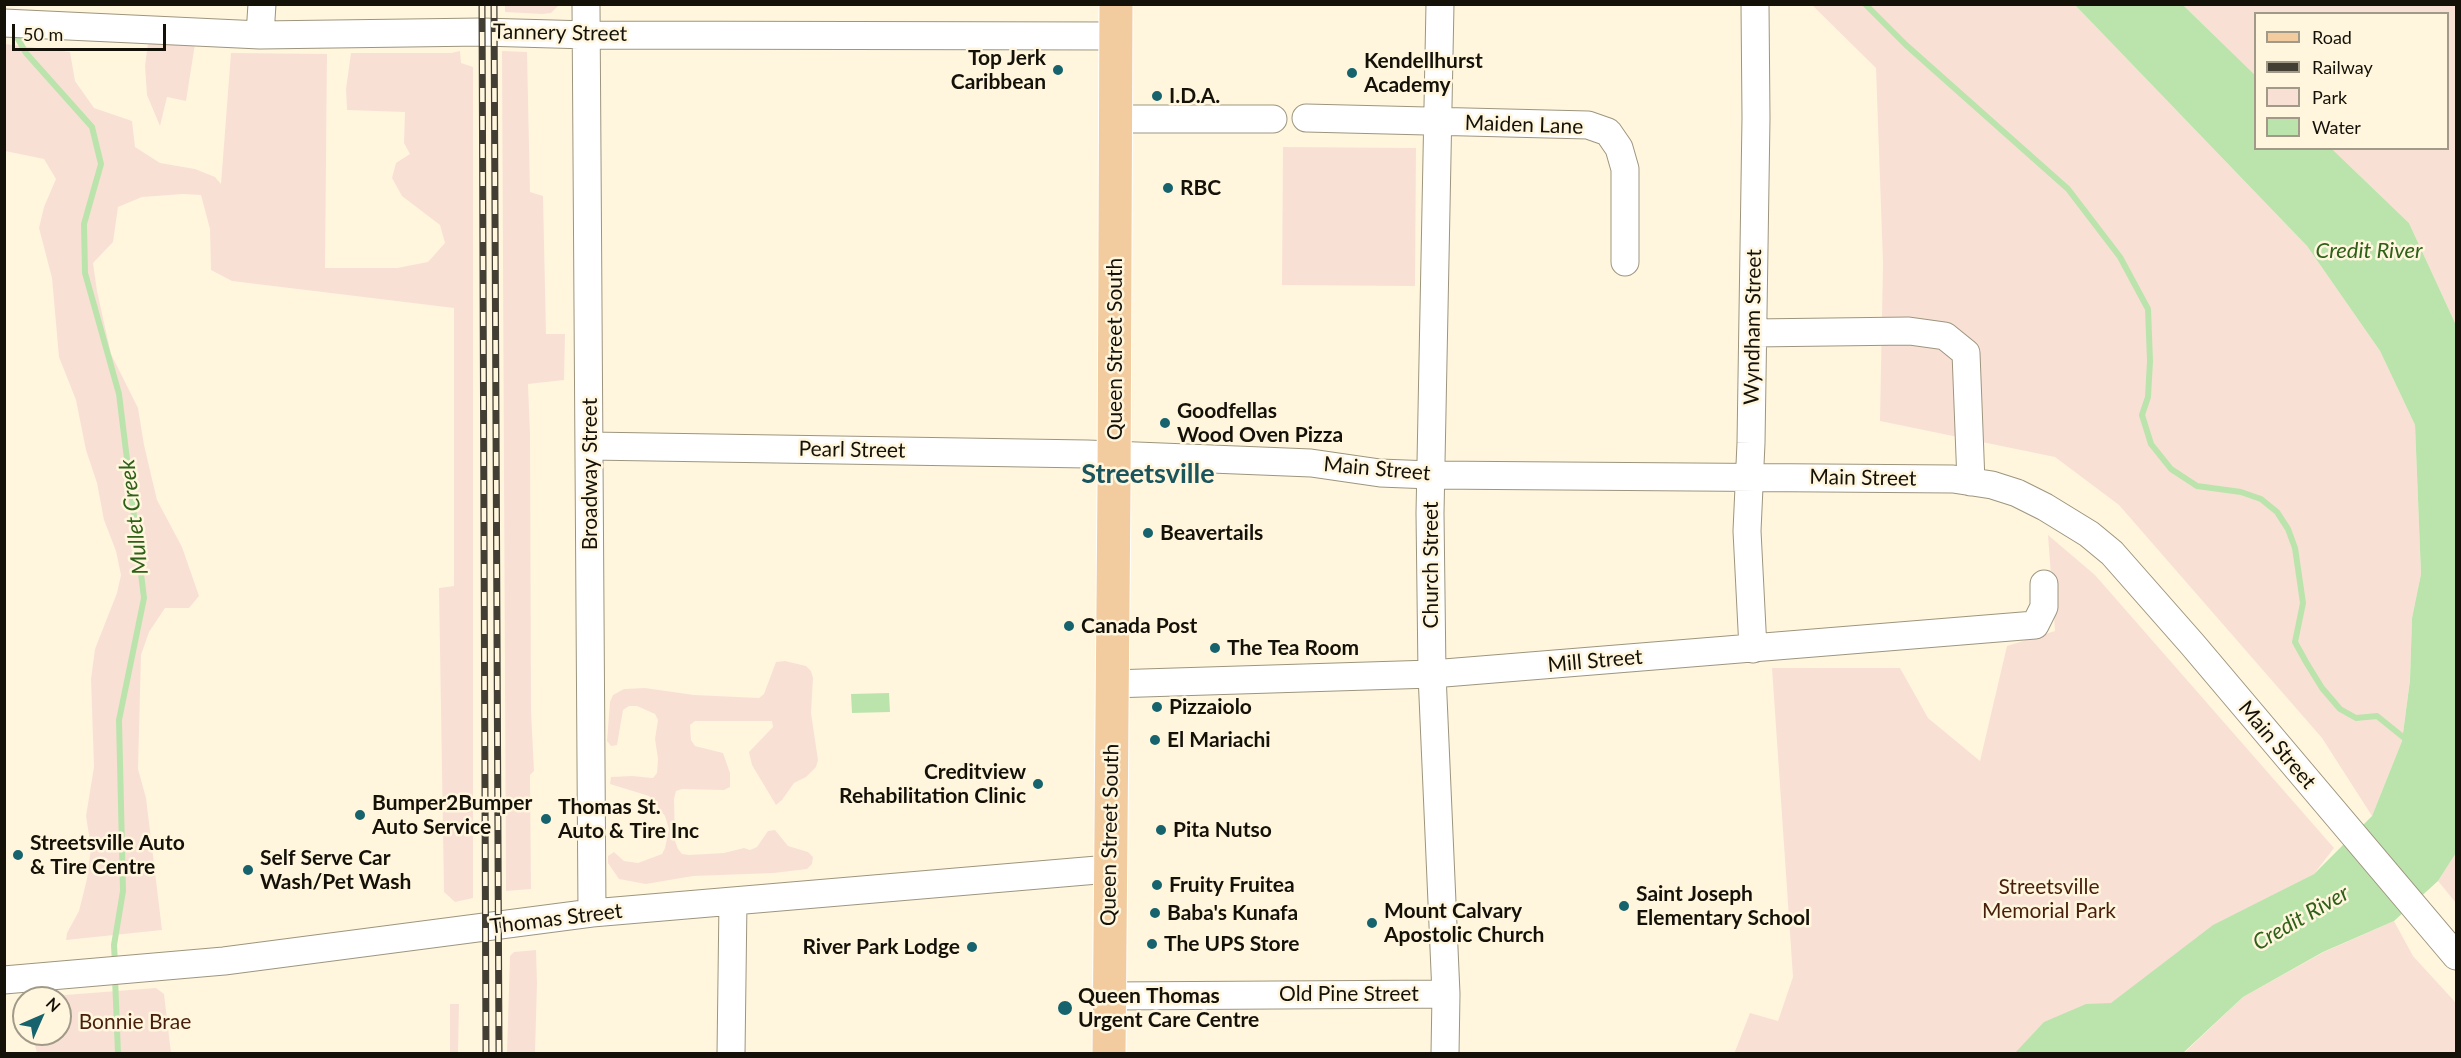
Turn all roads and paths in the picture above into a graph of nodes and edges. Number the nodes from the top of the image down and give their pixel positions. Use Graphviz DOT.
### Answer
graph roads {
  1 [pos="262,4"];
  2 [pos="586,4"];
  3 [pos="1440,4"];
  4 [pos="1755,4"];
  5 [pos="1116,20"];
  6 [pos="4,23"];
  7 [pos="260,35"];
  8 [pos="588,35"];
  9 [pos="1306,118"];
  10 [pos="1114,119"];
  11 [pos="1273,119"];
  12 [pos="1439,122"];
  13 [pos="1625,262"];
  14 [pos="1753,333"];
  15 [pos="590,446"];
  16 [pos="1114,455"];
  17 [pos="1431,476"];
  18 [pos="1750,476"];
  19 [pos="1971,482"];
  20 [pos="2044,584"];
  21 [pos="1753,649"];
  22 [pos="1432,674"];
  23 [pos="1111,684"];
  24 [pos="1109,869"];
  25 [pos="733,901"];
  26 [pos="592,913"];
  27 [pos="2457,956"];
  28 [pos="4,980"];
  29 [pos="1446,994"];
  30 [pos="1109,996"];
  31 [pos="731,1053"];
  32 [pos="1109,1053"];
  33 [pos="1445,1053"];
  1 -- 7 [label="street"];
  2 -- 8 [label="street, Broadway Street"];
  3 -- 12 [label="street, Church Street"];
  4 -- 14 [label="street, Wyndham Street"];
  5 -- 8 [label="street, Tannery Street"];
  5 -- 10 [label="main road, Queen Street South"];
  6 -- 7 [label="street, Tannery Street"];
  7 -- 8 [label="street, Tannery Street"];
  8 -- 15 [label="street, Broadway Street"];
  9 -- 12 [label="street, Maiden Lane"];
  10 -- 11 [label="street"];
  10 -- 16 [label="main road, Queen Street South"];
  12 -- 13 [label="street, Maiden Lane"];
  12 -- 17 [label="street, Church Street"];
  14 -- 18 [label="street, Wyndham Street"];
  14 -- 19 [label="street"];
  15 -- 16 [label="street, Pearl Street"];
  15 -- 26 [label="street, Broadway Street"];
  16 -- 17 [label="street, Main Street"];
  16 -- 23 [label="main road, Queen Street South"];
  17 -- 18 [label="street, Main Street"];
  17 -- 22 [label="street, Church Street"];
  18 -- 19 [label="street, Main Street"];
  18 -- 21 [label="street, Wyndham Street"];
  19 -- 27 [label="street, Main Street"];
  20 -- 21 [label="street, Mill Street"];
  21 -- 22 [label="street, Mill Street"];
  22 -- 23 [label="street, Mill Street"];
  22 -- 29 [label="street, Church Street"];
  23 -- 24 [label="main road, Queen Street South"];
  24 -- 25 [label="street, Thomas Street"];
  24 -- 30 [label="main road, Queen Street South"];
  25 -- 26 [label="street, Thomas Street"];
  25 -- 31 [label="street"];
  26 -- 28 [label="street, Thomas Street"];
  29 -- 30 [label="street, Old Pine Street"];
  29 -- 33 [label="street, Church Street"];
  30 -- 32 [label="main road, Queen Street South"];
}
